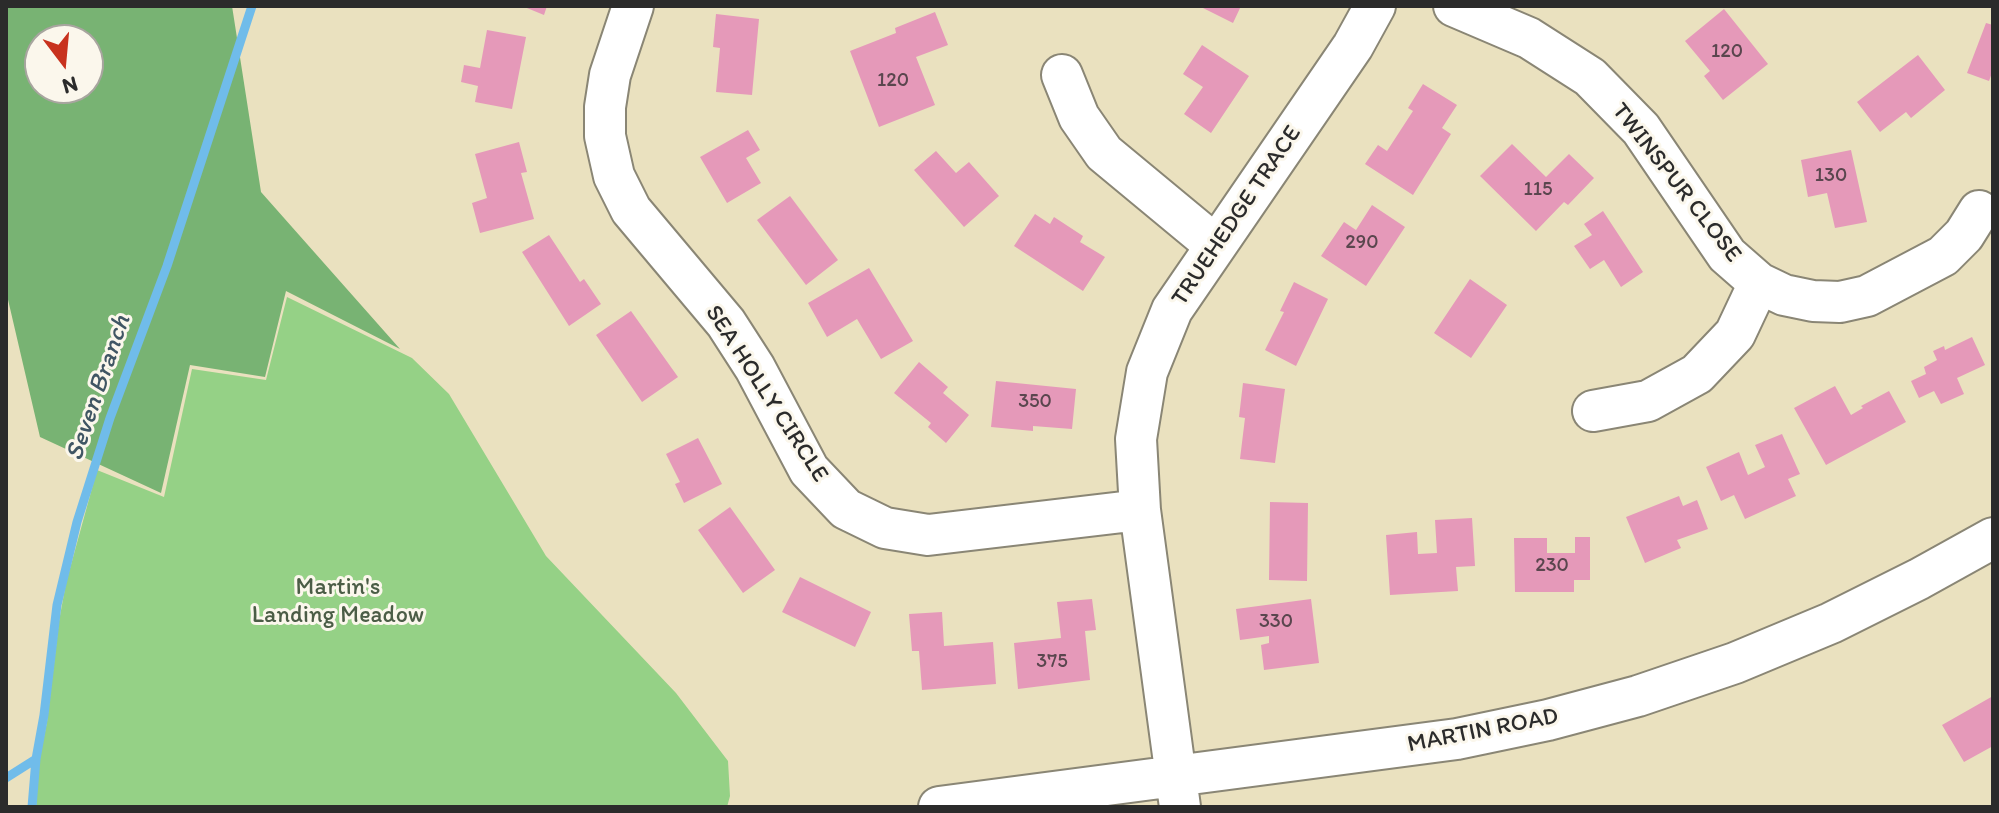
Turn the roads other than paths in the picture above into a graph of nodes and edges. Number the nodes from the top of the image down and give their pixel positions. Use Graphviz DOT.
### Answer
graph roads {
  1 [pos="633,6"];
  2 [pos="1375,6"];
  3 [pos="1454,6"];
  4 [pos="1062,75"];
  5 [pos="1979,211"];
  6 [pos="1215,245"];
  7 [pos="1759,283"];
  8 [pos="1593,411"];
  9 [pos="1140,510"];
  10 [pos="1993,538"];
  11 [pos="1178,792"];
  12 [pos="939,807"];
  1 -- 9 [label="street, SEA HOLLY CIRCLE"];
  2 -- 6 [label="street, TRUEHEDGE TRACE"];
  3 -- 7 [label="street, TWINSPUR CLOSE"];
  4 -- 6 [label="street"];
  5 -- 7 [label="street, TWINSPUR CLOSE"];
  6 -- 9 [label="street, TRUEHEDGE TRACE"];
  7 -- 8 [label="street"];
  9 -- 11 [label="street, TRUEHEDGE TRACE"];
  10 -- 11 [label="street, MARTIN ROAD"];
  11 -- 12 [label="street, MARTIN ROAD"];
}
